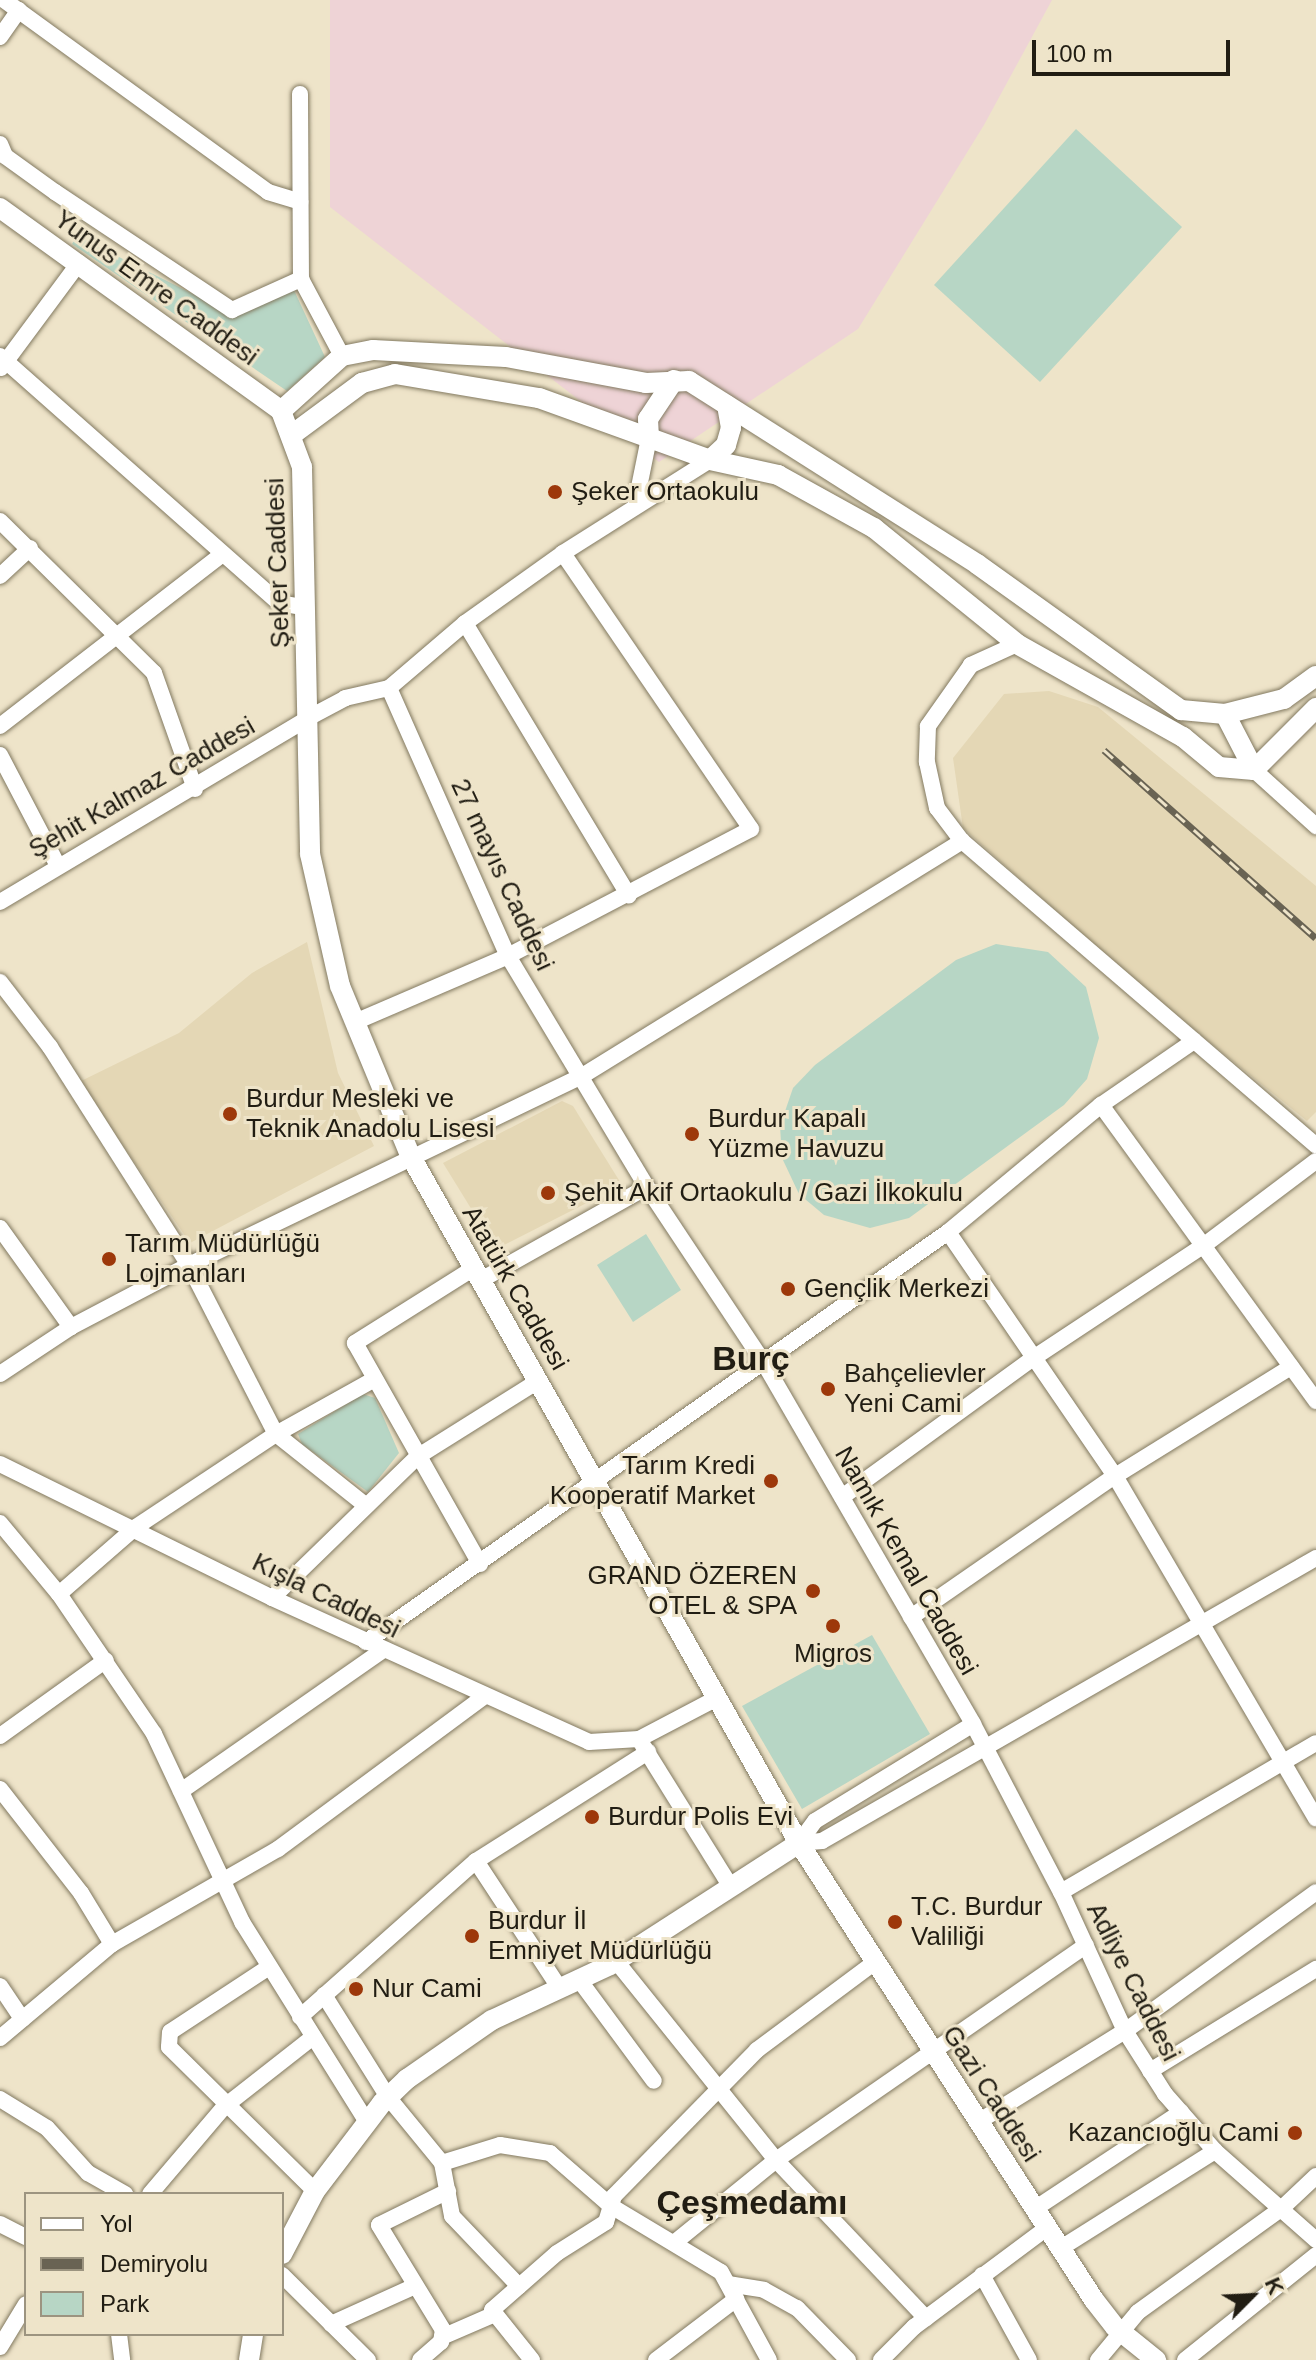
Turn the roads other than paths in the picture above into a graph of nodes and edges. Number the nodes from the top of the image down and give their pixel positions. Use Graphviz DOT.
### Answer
graph roads {
  1 [pos="4,0"];
  2 [pos="19,10"];
  3 [pos="0,37"];
  4 [pos="300,94"];
  5 [pos="0,144"];
  6 [pos="301,202"];
  7 [pos="0,208"];
  8 [pos="79,263"];
  9 [pos="301,279"];
  10 [pos="342,356"];
  11 [pos="2,362"];
  12 [pos="674,380"];
  13 [pos="727,405"];
  14 [pos="281,411"];
  15 [pos="293,434"];
  16 [pos="649,438"];
  17 [pos="710,460"];
  18 [pos="636,502"];
  19 [pos="0,521"];
  20 [pos="30,548"];
  21 [pos="563,553"];
  22 [pos="221,555"];
  23 [pos="0,576"];
  24 [pos="306,608"];
  25 [pos="465,623"];
  26 [pos="119,635"];
  27 [pos="1017,644"];
  28 [pos="1316,676"];
  29 [pos="389,688"];
  30 [pos="1316,708"];
  31 [pos="1225,714"];
  32 [pos="310,717"];
  33 [pos="0,726"];
  34 [pos="0,755"];
  35 [pos="1254,770"];
  36 [pos="195,789"];
  37 [pos="1316,826"];
  38 [pos="962,841"];
  39 [pos="58,866"];
  40 [pos="629,896"];
  41 [pos="0,902"];
  42 [pos="508,956"];
  43 [pos="0,982"];
  44 [pos="355,1022"];
  45 [pos="1194,1041"];
  46 [pos="582,1076"];
  47 [pos="1101,1105"];
  48 [pos="1316,1146"];
  49 [pos="411,1157"];
  50 [pos="1316,1161"];
  51 [pos="647,1187"];
  52 [pos="0,1228"];
  53 [pos="948,1232"];
  54 [pos="1203,1246"];
  55 [pos="189,1265"];
  56 [pos="477,1274"];
  57 [pos="71,1327"];
  58 [pos="1032,1359"];
  59 [pos="764,1363"];
  60 [pos="1291,1367"];
  61 [pos="0,1374"];
  62 [pos="375,1379"];
  63 [pos="538,1381"];
  64 [pos="1316,1401"];
  65 [pos="276,1434"];
  66 [pos="417,1457"];
  67 [pos="0,1464"];
  68 [pos="1115,1476"];
  69 [pos="596,1482"];
  70 [pos="842,1497"];
  71 [pos="364,1504"];
  72 [pos="0,1523"];
  73 [pos="136,1527"];
  74 [pos="1316,1558"];
  75 [pos="480,1564"];
  76 [pos="59,1594"];
  77 [pos="272,1598"];
  78 [pos="911,1617"];
  79 [pos="1204,1622"];
  80 [pos="366,1642"];
  81 [pos="383,1650"];
  82 [pos="106,1660"];
  83 [pos="485,1696"];
  84 [pos="717,1698"];
  85 [pos="973,1724"];
  86 [pos="0,1736"];
  87 [pos="1316,1743"];
  88 [pos="644,1746"];
  89 [pos="986,1747"];
  90 [pos="1283,1763"];
  91 [pos="1009,1787"];
  92 [pos="0,1789"];
  93 [pos="181,1791"];
  94 [pos="1316,1818"];
  95 [pos="799,1843"];
  96 [pos="476,1861"];
  97 [pos="225,1882"];
  98 [pos="731,1887"];
  99 [pos="1061,1892"];
  100 [pos="1316,1892"];
  101 [pos="112,1944"];
  102 [pos="1086,1945"];
  103 [pos="616,1961"];
  104 [pos="875,1962"];
  105 [pos="269,1967"];
  106 [pos="1316,1969"];
  107 [pos="580,1981"];
  108 [pos="0,1986"];
  109 [pos="560,1989"];
  110 [pos="324,1995"];
  111 [pos="300,2017"];
  112 [pos="22,2019"];
  113 [pos="1125,2031"];
  114 [pos="313,2037"];
  115 [pos="0,2038"];
  116 [pos="932,2052"];
  117 [pos="1150,2071"];
  118 [pos="654,2081"];
  119 [pos="718,2087"];
  120 [pos="388,2097"];
  121 [pos="0,2099"];
  122 [pos="225,2106"];
  123 [pos="1181,2112"];
  124 [pos="367,2122"];
  125 [pos="978,2122"];
  126 [pos="1215,2151"];
  127 [pos="776,2160"];
  128 [pos="442,2163"];
  129 [pos="1316,2176"];
  130 [pos="315,2191"];
  131 [pos="448,2191"];
  132 [pos="121,2192"];
  133 [pos="152,2192"];
  134 [pos="611,2206"];
  135 [pos="1036,2208"];
  136 [pos="1281,2209"];
  137 [pos="0,2224"];
  138 [pos="1048,2227"];
  139 [pos="24,2236"];
  140 [pos="1316,2240"];
  141 [pos="674,2243"];
  142 [pos="1061,2248"];
  143 [pos="284,2250"];
  144 [pos="1316,2255"];
  145 [pos="982,2275"];
  146 [pos="284,2277"];
  147 [pos="415,2286"];
  148 [pos="519,2286"];
  149 [pos="732,2292"];
  150 [pos="24,2307"];
  151 [pos="495,2314"];
  152 [pos="926,2318"];
  153 [pos="331,2324"];
  154 [pos="1120,2332"];
  155 [pos="119,2336"];
  156 [pos="253,2336"];
  157 [pos="442,2337"];
  158 [pos="0,2347"];
  159 [pos="884,2359"];
  160 [pos="122,2360"];
  161 [pos="249,2360"];
  162 [pos="368,2360"];
  163 [pos="420,2360"];
  164 [pos="532,2360"];
  165 [pos="656,2360"];
  166 [pos="769,2360"];
  167 [pos="848,2360"];
  168 [pos="1029,2360"];
  169 [pos="1098,2360"];
  170 [pos="1156,2360"];
  171 [pos="1185,2360"];
  1 -- 2 [label="street"];
  2 -- 3 [label="street"];
  2 -- 6 [label="street"];
  4 -- 6 [label="street"];
  5 -- 9 [label="street"];
  6 -- 9 [label="street"];
  7 -- 8 [label="main road, Yunus Emre Caddesi"];
  8 -- 11 [label="street"];
  8 -- 14 [label="main road, Yunus Emre Caddesi"];
  9 -- 10 [label="street"];
  10 -- 12 [label="main road"];
  10 -- 14 [label="main road"];
  11 -- 22 [label="street"];
  12 -- 13 [label="main road"];
  12 -- 16 [label="main road"];
  13 -- 17 [label="main road"];
  13 -- 31 [label="main road"];
  14 -- 15 [label="main road, Şeker Caddesi"];
  15 -- 16 [label="main road"];
  15 -- 24 [label="main road, Şeker Caddesi"];
  16 -- 17 [label="main road"];
  16 -- 18 [label="street"];
  17 -- 18 [label="street"];
  17 -- 27 [label="main road"];
  18 -- 21 [label="street"];
  19 -- 20 [label="street"];
  20 -- 23 [label="street"];
  20 -- 26 [label="street"];
  21 -- 25 [label="street"];
  21 -- 40 [label="street"];
  22 -- 24 [label="street"];
  22 -- 26 [label="street"];
  24 -- 32 [label="main road, Şeker Caddesi"];
  25 -- 29 [label="street"];
  25 -- 40 [label="street"];
  26 -- 33 [label="street"];
  26 -- 36 [label="street"];
  27 -- 35 [label="main road"];
  27 -- 38 [label="street"];
  28 -- 31 [label="main road"];
  29 -- 32 [label="street, Şehit Kalmaz Caddesi"];
  29 -- 42 [label="street, 27 mayıs Caddesi"];
  30 -- 35 [label="main road"];
  31 -- 35 [label="main road"];
  32 -- 36 [label="street, Şehit Kalmaz Caddesi"];
  32 -- 44 [label="main road, Atatürk Caddesi"];
  34 -- 39 [label="street"];
  35 -- 37 [label="street"];
  36 -- 39 [label="street, Şehit Kalmaz Caddesi"];
  38 -- 45 [label="street"];
  38 -- 46 [label="street"];
  39 -- 41 [label="street, Şehit Kalmaz Caddesi"];
  40 -- 42 [label="street"];
  42 -- 44 [label="street"];
  42 -- 46 [label="street, 27 mayıs Caddesi"];
  43 -- 55 [label="street"];
  44 -- 49 [label="main road, Atatürk Caddesi"];
  45 -- 47 [label="street"];
  45 -- 48 [label="street"];
  46 -- 49 [label="street"];
  46 -- 51 [label="street, Namık Kemal Caddesi"];
  47 -- 53 [label="street"];
  47 -- 54 [label="street"];
  49 -- 55 [label="street"];
  49 -- 56 [label="main road, Atatürk Caddesi"];
  50 -- 54 [label="street"];
  51 -- 56 [label="street"];
  51 -- 59 [label="street, Namık Kemal Caddesi"];
  52 -- 57 [label="street"];
  53 -- 58 [label="street"];
  53 -- 59 [label="street"];
  54 -- 58 [label="street"];
  54 -- 60 [label="street"];
  55 -- 57 [label="street"];
  55 -- 65 [label="street"];
  56 -- 62 [label="street"];
  56 -- 63 [label="main road, Atatürk Caddesi"];
  57 -- 61 [label="street"];
  58 -- 68 [label="street"];
  58 -- 70 [label="street"];
  59 -- 69 [label="street"];
  59 -- 70 [label="street, Namık Kemal Caddesi"];
  60 -- 64 [label="street"];
  60 -- 68 [label="street"];
  62 -- 65 [label="street"];
  62 -- 66 [label="street"];
  63 -- 66 [label="street"];
  63 -- 69 [label="main road, Atatürk Caddesi"];
  65 -- 71 [label="street"];
  65 -- 73 [label="street"];
  66 -- 71 [label="street"];
  66 -- 75 [label="street"];
  67 -- 73 [label="street, Kışla Caddesi"];
  68 -- 78 [label="street"];
  68 -- 79 [label="street"];
  69 -- 75 [label="street"];
  69 -- 84 [label="main road, Atatürk Caddesi"];
  70 -- 78 [label="street, Namık Kemal Caddesi"];
  71 -- 77 [label="street"];
  72 -- 76 [label="street"];
  73 -- 76 [label="street"];
  73 -- 77 [label="street, Kışla Caddesi"];
  74 -- 79 [label="street"];
  75 -- 80 [label="street"];
  76 -- 82 [label="street"];
  77 -- 80 [label="street, Kışla Caddesi"];
  78 -- 85 [label="street, Namık Kemal Caddesi"];
  79 -- 89 [label="street"];
  79 -- 90 [label="street"];
  80 -- 81 [label="street, Kışla Caddesi"];
  81 -- 83 [label="street, Kışla Caddesi"];
  81 -- 93 [label="street"];
  82 -- 86 [label="street"];
  82 -- 93 [label="street"];
  83 -- 88 [label="street, Kışla Caddesi"];
  83 -- 97 [label="street"];
  84 -- 88 [label="street"];
  84 -- 95 [label="main road, Atatürk Caddesi"];
  85 -- 89 [label="street, Namık Kemal Caddesi"];
  85 -- 95 [label="street"];
  87 -- 90 [label="street"];
  88 -- 96 [label="street"];
  88 -- 98 [label="street"];
  89 -- 91 [label="street, Namık Kemal Caddesi"];
  89 -- 95 [label="street"];
  90 -- 94 [label="street"];
  90 -- 99 [label="street"];
  91 -- 99 [label="street, Adliye Caddesi"];
  92 -- 101 [label="street"];
  93 -- 97 [label="street"];
  95 -- 98 [label="main road"];
  95 -- 104 [label="main road, Gazi Caddesi"];
  96 -- 109 [label="street"];
  96 -- 110 [label="street"];
  97 -- 101 [label="street"];
  97 -- 105 [label="street"];
  98 -- 103 [label="main road"];
  99 -- 102 [label="street, Adliye Caddesi"];
  100 -- 113 [label="street"];
  101 -- 112 [label="street"];
  102 -- 113 [label="street, Adliye Caddesi"];
  102 -- 116 [label="street"];
  103 -- 107 [label="main road"];
  103 -- 119 [label="street"];
  104 -- 116 [label="main road, Gazi Caddesi"];
  104 -- 119 [label="street"];
  105 -- 111 [label="street"];
  105 -- 122 [label="street"];
  106 -- 117 [label="street"];
  107 -- 109 [label="main road"];
  107 -- 118 [label="street"];
  108 -- 112 [label="street"];
  109 -- 120 [label="main road"];
  110 -- 111 [label="street"];
  110 -- 120 [label="street"];
  111 -- 114 [label="street"];
  112 -- 115 [label="street"];
  113 -- 117 [label="street, Adliye Caddesi"];
  113 -- 125 [label="street"];
  114 -- 122 [label="street"];
  114 -- 124 [label="street"];
  116 -- 125 [label="main road, Gazi Caddesi"];
  116 -- 127 [label="street"];
  117 -- 123 [label="street, Adliye Caddesi"];
  119 -- 127 [label="street"];
  119 -- 134 [label="street"];
  120 -- 124 [label="main road"];
  120 -- 128 [label="street"];
  121 -- 132 [label="street"];
  122 -- 130 [label="street"];
  122 -- 133 [label="street"];
  123 -- 126 [label="street, Adliye Caddesi"];
  123 -- 135 [label="street"];
  124 -- 130 [label="main road"];
  125 -- 135 [label="main road, Gazi Caddesi"];
  126 -- 136 [label="street, Adliye Caddesi"];
  126 -- 142 [label="street"];
  127 -- 141 [label="street"];
  127 -- 152 [label="street"];
  128 -- 131 [label="street"];
  128 -- 134 [label="street"];
  129 -- 136 [label="street"];
  130 -- 143 [label="main road"];
  131 -- 147 [label="street"];
  131 -- 148 [label="street"];
  134 -- 141 [label="street"];
  134 -- 148 [label="street"];
  135 -- 138 [label="main road, Gazi Caddesi"];
  136 -- 140 [label="street, Adliye Caddesi"];
  136 -- 154 [label="street"];
  137 -- 139 [label="street"];
  138 -- 142 [label="main road, Gazi Caddesi"];
  138 -- 145 [label="street"];
  141 -- 149 [label="street"];
  142 -- 154 [label="main road, Gazi Caddesi"];
  144 -- 171 [label="street"];
  145 -- 152 [label="street"];
  145 -- 168 [label="street"];
  146 -- 153 [label="street"];
  147 -- 153 [label="street"];
  147 -- 157 [label="street"];
  148 -- 151 [label="street"];
  149 -- 165 [label="street"];
  149 -- 166 [label="street"];
  149 -- 167 [label="street"];
  150 -- 158 [label="street"];
  151 -- 157 [label="street"];
  151 -- 164 [label="street"];
  152 -- 159 [label="street"];
  153 -- 162 [label="street"];
  154 -- 169 [label="street"];
  154 -- 170 [label="main road, Gazi Caddesi"];
  155 -- 160 [label="street"];
  156 -- 161 [label="main road"];
  157 -- 163 [label="street"];
}
